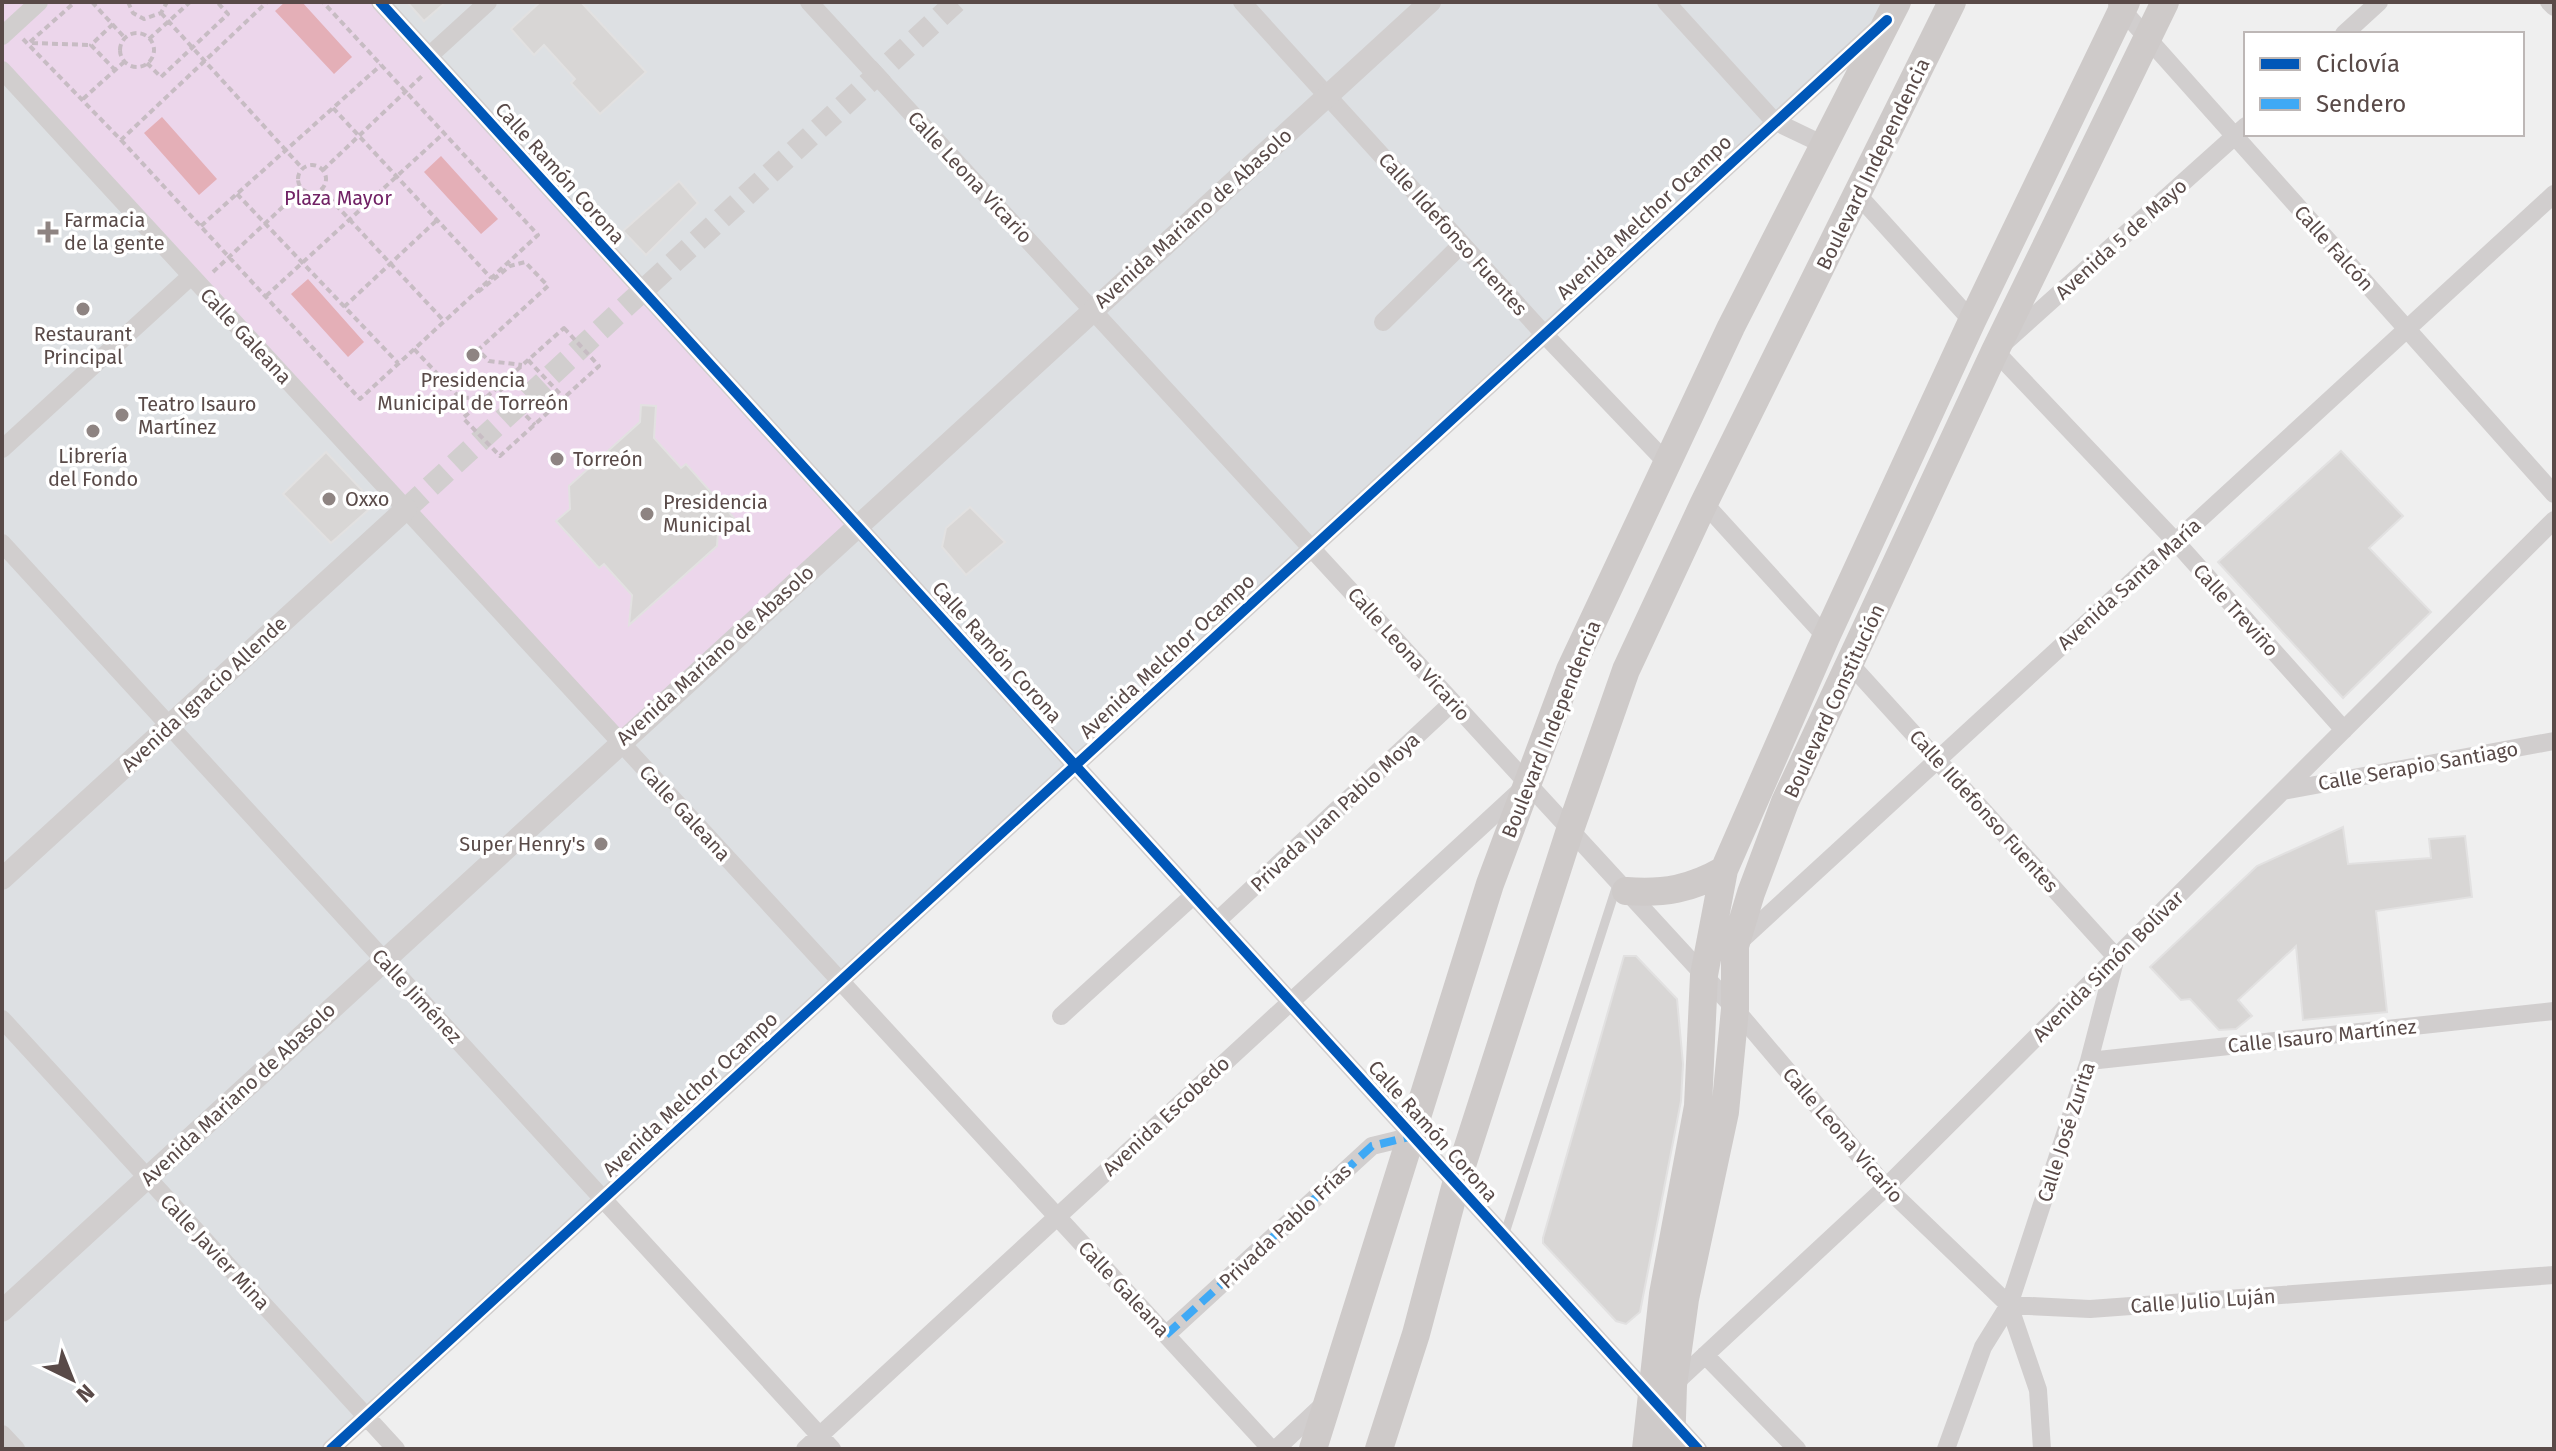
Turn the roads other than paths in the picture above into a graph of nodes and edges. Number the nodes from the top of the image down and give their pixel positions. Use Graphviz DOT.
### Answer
graph roads {
  1 [pos="39,2"];
  2 [pos="380,2"];
  3 [pos="488,2"];
  4 [pos="809,2"];
  5 [pos="1242,2"];
  6 [pos="1430,2"];
  7 [pos="1666,2"];
  8 [pos="1952,2"];
  9 [pos="2165,2"];
  10 [pos="2379,2"];
  11 [pos="2549,2"];
  12 [pos="2121,4"];
  13 [pos="2554,7"];
  14 [pos="1892,11"];
  15 [pos="2346,32"];
  16 [pos="5,33"];
  17 [pos="2147,36"];
  18 [pos="432,60"];
  19 [pos="2,70"];
  20 [pos="1328,95"];
  21 [pos="1774,121"];
  22 [pos="2240,132"];
  23 [pos="1824,145"];
  24 [pos="2554,194"];
  25 [pos="1858,195"];
  26 [pos="1462,244"];
  27 [pos="195,280"];
  28 [pos="1092,310"];
  29 [pos="1972,321"];
  30 [pos="1383,322"];
  31 [pos="2407,328"];
  32 [pos="1544,334"];
  33 [pos="1995,351"];
  34 [pos="2,449"];
  35 [pos="1667,463"];
  36 [pos="2554,494"];
  37 [pos="1704,503"];
  38 [pos="406,509"];
  39 [pos="2554,520"];
  40 [pos="857,525"];
  41 [pos="2176,542"];
  42 [pos="2,543"];
  43 [pos="1311,548"];
  44 [pos="1826,637"];
  45 [pos="1851,665"];
  46 [pos="1453,702"];
  47 [pos="169,726"];
  48 [pos="2344,730"];
  49 [pos="2554,741"];
  50 [pos="620,742"];
  51 [pos="1937,759"];
  52 [pos="1076,765"];
  53 [pos="1528,784"];
  54 [pos="2283,791"];
  55 [pos="1570,830"];
  56 [pos="1724,870"];
  57 [pos="2,879"];
  58 [pos="1622,886"];
  59 [pos="1194,895"];
  60 [pos="1217,921"];
  61 [pos="1735,946"];
  62 [pos="2116,957"];
  63 [pos="383,959"];
  64 [pos="1704,975"];
  65 [pos="840,981"];
  66 [pos="1291,1002"];
  67 [pos="1735,1009"];
  68 [pos="2554,1011"];
  69 [pos="1061,1016"];
  70 [pos="2,1019"];
  71 [pos="2089,1061"];
  72 [pos="1413,1136"];
  73 [pos="147,1177"];
  74 [pos="1456,1184"];
  75 [pos="1886,1187"];
  76 [pos="603,1199"];
  77 [pos="1057,1217"];
  78 [pos="1504,1236"];
  79 [pos="2554,1275"];
  80 [pos="2009,1305"];
  81 [pos="2,1311"];
  82 [pos="1166,1335"];
  83 [pos="1705,1355"];
  84 [pos="1662,1391"];
  85 [pos="1330,1399"];
  86 [pos="366,1416"];
  87 [pos="1671,1420"];
  88 [pos="2,1434"];
  89 [pos="826,1442"];
  90 [pos="16,1449"];
  91 [pos="331,1449"];
  92 [pos="396,1449"];
  93 [pos="805,1449"];
  94 [pos="1273,1449"];
  95 [pos="1313,1449"];
  96 [pos="1379,1449"];
  97 [pos="1646,1449"];
  98 [pos="1671,1449"];
  99 [pos="1698,1449"];
  100 [pos="1797,1449"];
  101 [pos="1946,1449"];
  102 [pos="2042,1449"];
  1 -- 16 [label="street"];
  2 -- 18 [label="street, Calle Ramón Corona"];
  3 -- 18 [label="street"];
  4 -- 28 [label="street, Calle Leona Vicario"];
  5 -- 20 [label="street, Calle Ildefonso Fuentes"];
  6 -- 20 [label="street, Avenida Mariano de Abasolo"];
  7 -- 21 [label="street"];
  8 -- 25 [label="main road, Boulevard Independencia"];
  9 -- 17 [label="main road, Boulevard Constitución"];
  10 -- 15 [label="street"];
  11 -- 13 [label="street"];
  12 -- 17 [label="street, Calle Falcón"];
  12 -- 29 [label="main road, Boulevard Constitución"];
  14 -- 21 [label="street, Avenida Melchor Ocampo"];
  14 -- 23 [label="main road, Boulevard Independencia"];
  17 -- 22 [label="street, Calle Falcón"];
  17 -- 33 [label="main road, Boulevard Constitución"];
  18 -- 40 [label="street, Calle Ramón Corona"];
  19 -- 27 [label="street, Calle Galeana"];
  20 -- 26 [label="street, Calle Ildefonso Fuentes"];
  20 -- 28 [label="street, Avenida Mariano de Abasolo"];
  21 -- 23 [label="street"];
  21 -- 32 [label="street, Avenida Melchor Ocampo"];
  22 -- 31 [label="street, Calle Falcón"];
  22 -- 33 [label="street, Avenida 5 de Mayo"];
  23 -- 35 [label="main road, Boulevard Independencia"];
  24 -- 31 [label="street, Avenida Santa María"];
  25 -- 29 [label="street"];
  25 -- 37 [label="main road, Boulevard Independencia"];
  26 -- 30 [label="street"];
  26 -- 32 [label="street, Calle Ildefonso Fuentes"];
  27 -- 34 [label="street"];
  27 -- 38 [label="street, Calle Galeana"];
  28 -- 40 [label="street, Avenida Mariano de Abasolo"];
  28 -- 43 [label="street, Calle Leona Vicario"];
  29 -- 44 [label="main road, Boulevard Constitución"];
  31 -- 36 [label="street, Calle Falcón"];
  31 -- 41 [label="street, Avenida Santa María"];
  32 -- 35 [label="street, Calle Ildefonso Fuentes"];
  32 -- 43 [label="street, Avenida Melchor Ocampo"];
  33 -- 41 [label="street, Calle Treviño"];
  33 -- 45 [label="main road, Boulevard Constitución"];
  35 -- 53 [label="main road, Boulevard Independencia"];
  37 -- 44 [label="street"];
  37 -- 55 [label="main road, Boulevard Independencia"];
  38 -- 47 [label="street, Avenida Ignacio Allende"];
  38 -- 50 [label="street, Calle Galeana"];
  39 -- 48 [label="street, Avenida Simón Bolívar"];
  40 -- 50 [label="street, Avenida Mariano de Abasolo"];
  40 -- 52 [label="street, Calle Ramón Corona"];
  41 -- 48 [label="street, Calle Treviño"];
  41 -- 51 [label="street, Avenida Santa María"];
  42 -- 47 [label="street, Calle Jiménez"];
  43 -- 46 [label="street, Calle Leona Vicario"];
  43 -- 52 [label="street, Avenida Melchor Ocampo"];
  44 -- 56 [label="main road, Boulevard Constitución"];
  45 -- 51 [label="street, Calle Ildefonso Fuentes"];
  45 -- 61 [label="main road, Boulevard Constitución"];
  46 -- 53 [label="street, Calle Leona Vicario"];
  46 -- 60 [label="street, Privada Juan Pablo Moya"];
  47 -- 57 [label="street, Avenida Ignacio Allende"];
  47 -- 63 [label="street, Calle Jiménez"];
  48 -- 54 [label="street, Avenida Simón Bolívar"];
  49 -- 54 [label="street, Calle Serapio Santiago"];
  50 -- 63 [label="street, Avenida Mariano de Abasolo"];
  50 -- 65 [label="street, Calle Galeana"];
  51 -- 61 [label="street, Avenida Santa María"];
  51 -- 62 [label="street, Calle Ildefonso Fuentes"];
  52 -- 59 [label="street, Calle Ramón Corona"];
  52 -- 65 [label="street, Avenida Melchor Ocampo"];
  53 -- 55 [label="street, Calle Leona Vicario"];
  53 -- 66 [label="street, Avenida Escobedo"];
  53 -- 72 [label="main road, Boulevard Independencia"];
  54 -- 62 [label="street, Avenida Simón Bolívar"];
  55 -- 58 [label="street, Calle Leona Vicario"];
  55 -- 74 [label="main road, Boulevard Independencia"];
  56 -- 58 [label="main road"];
  56 -- 64 [label="main road, Boulevard Constitución"];
  58 -- 64 [label="street, Calle Leona Vicario"];
  58 -- 78 [label="lane"];
  59 -- 60 [label="street, Calle Ramón Corona"];
  59 -- 69 [label="street"];
  60 -- 66 [label="street, Calle Ramón Corona"];
  61 -- 64 [label="street, Avenida Santa María"];
  61 -- 67 [label="main road, Boulevard Constitución"];
  62 -- 71 [label="street, Calle José Zurita"];
  62 -- 75 [label="street, Avenida Simón Bolívar"];
  63 -- 73 [label="street, Avenida Mariano de Abasolo"];
  63 -- 76 [label="street, Calle Jiménez"];
  64 -- 67 [label="street, Calle Leona Vicario"];
  64 -- 84 [label="main road, Boulevard Constitución"];
  65 -- 76 [label="street, Avenida Melchor Ocampo"];
  65 -- 77 [label="street, Calle Galeana"];
  66 -- 72 [label="street, Calle Ramón Corona"];
  66 -- 77 [label="street, Avenida Escobedo"];
  67 -- 75 [label="street, Calle Leona Vicario"];
  67 -- 84 [label="main road, Boulevard Constitución"];
  68 -- 71 [label="street, Calle Isauro Martínez"];
  70 -- 73 [label="street, Calle Javier Mina"];
  71 -- 80 [label="street, Calle José Zurita"];
  72 -- 74 [label="street, Calle Ramón Corona"];
  72 -- 82 [label="street, Privada Pablo Frías"];
  72 -- 85 [label="main road, Boulevard Independencia"];
  73 -- 81 [label="street, Avenida Mariano de Abasolo"];
  73 -- 86 [label="street, Calle Javier Mina"];
  74 -- 78 [label="street, Calle Ramón Corona"];
  74 -- 96 [label="main road, Boulevard Independencia"];
  75 -- 80 [label="street, Calle Leona Vicario"];
  75 -- 83 [label="street, Avenida Simón Bolívar"];
  76 -- 86 [label="street, Avenida Melchor Ocampo"];
  76 -- 89 [label="street, Calle Jiménez"];
  77 -- 82 [label="street, Calle Galeana"];
  77 -- 89 [label="street, Avenida Escobedo"];
  78 -- 84 [label="street, Calle Ramón Corona"];
  79 -- 80 [label="street, Calle Julio Luján"];
  80 -- 101 [label="street"];
  80 -- 102 [label="street"];
  82 -- 94 [label="street, Calle Galeana"];
  83 -- 84 [label="street, Avenida Simón Bolívar"];
  83 -- 100 [label="street"];
  84 -- 87 [label="main road, Boulevard Constitución"];
  84 -- 97 [label="main road, Boulevard Constitución"];
  85 -- 94 [label="street"];
  85 -- 95 [label="main road, Boulevard Independencia"];
  86 -- 91 [label="street, Avenida Melchor Ocampo"];
  86 -- 92 [label="street, Calle Javier Mina"];
  87 -- 98 [label="main road, Boulevard Constitución"];
  87 -- 99 [label="street"];
  88 -- 90 [label="street"];
  89 -- 93 [label="street, Avenida Escobedo"];
}
